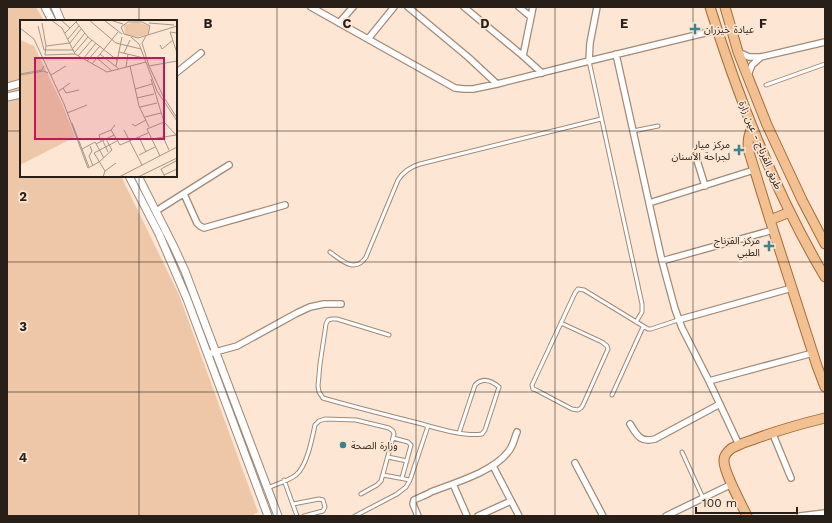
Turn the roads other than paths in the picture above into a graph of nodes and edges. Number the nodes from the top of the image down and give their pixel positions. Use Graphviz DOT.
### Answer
graph roads {
  1 [pos="45,7"];
  2 [pos="55,7"];
  3 [pos="311,7"];
  4 [pos="353,7"];
  5 [pos="394,7"];
  6 [pos="408,7"];
  7 [pos="464,7"];
  8 [pos="519,7"];
  9 [pos="533,7"];
  10 [pos="596,7"];
  11 [pos="710,7"];
  12 [pos="725,7"];
  13 [pos="531,17"];
  14 [pos="52,20"];
  15 [pos="61,20"];
  16 [pos="339,23"];
  17 [pos="717,30"];
  18 [pos="368,39"];
  19 [pos="825,42"];
  20 [pos="738,52"];
  21 [pos="201,53"];
  22 [pos="616,54"];
  23 [pos="523,56"];
  24 [pos="761,57"];
  25 [pos="589,61"];
  26 [pos="825,64"];
  27 [pos="177,72"];
  28 [pos="542,73"];
  29 [pos="748,75"];
  30 [pos="20,83"];
  31 [pos="497,84"];
  32 [pos="766,84"];
  33 [pos="8,87"];
  34 [pos="20,94"];
  35 [pos="8,96"];
  36 [pos="601,119"];
  37 [pos="658,126"];
  38 [pos="752,128"];
  39 [pos="633,131"];
  40 [pos="696,157"];
  41 [pos="229,165"];
  42 [pos="754,170"];
  43 [pos="130,177"];
  44 [pos="139,177"];
  45 [pos="705,186"];
  46 [pos="184,194"];
  47 [pos="649,203"];
  48 [pos="285,205"];
  49 [pos="156,211"];
  50 [pos="790,212"];
  51 [pos="770,220"];
  52 [pos="773,230"];
  53 [pos="825,244"];
  54 [pos="330,252"];
  55 [pos="662,261"];
  56 [pos="825,277"];
  57 [pos="792,288"];
  58 [pos="341,304"];
  59 [pos="678,320"];
  60 [pos="636,322"];
  61 [pos="561,323"];
  62 [pos="643,327"];
  63 [pos="389,335"];
  64 [pos="216,352"];
  65 [pos="813,353"];
  66 [pos="208,354"];
  67 [pos="709,380"];
  68 [pos="825,387"];
  69 [pos="612,395"];
  70 [pos="720,404"];
  71 [pos="825,418"];
  72 [pos="630,424"];
  73 [pos="428,426"];
  74 [pos="517,432"];
  75 [pos="772,432"];
  76 [pos="459,433"];
  77 [pos="393,438"];
  78 [pos="739,445"];
  79 [pos="682,452"];
  80 [pos="388,457"];
  81 [pos="406,461"];
  82 [pos="575,463"];
  83 [pos="493,466"];
  84 [pos="383,475"];
  85 [pos="402,478"];
  86 [pos="791,478"];
  87 [pos="284,480"];
  88 [pos="410,480"];
  89 [pos="453,484"];
  90 [pos="732,484"];
  91 [pos="267,488"];
  92 [pos="361,494"];
  93 [pos="703,498"];
  94 [pos="511,501"];
  95 [pos="293,504"];
  96 [pos="825,513"];
  97 [pos="673,514"];
  98 [pos="268,516"];
  99 [pos="278,516"];
  100 [pos="297,516"];
  101 [pos="304,516"];
  102 [pos="355,516"];
  103 [pos="418,516"];
  104 [pos="467,516"];
  105 [pos="478,516"];
  106 [pos="518,516"];
  107 [pos="603,516"];
  108 [pos="666,516"];
  109 [pos="747,516"];
  110 [pos="800,516"];
  1 -- 14 [label="street"];
  2 -- 15 [label="street"];
  3 -- 16 [label="street"];
  4 -- 16 [label="street"];
  5 -- 18 [label="street"];
  6 -- 31 [label="street"];
  7 -- 23 [label="street"];
  8 -- 13 [label="street"];
  9 -- 13 [label="street"];
  10 -- 25 [label="street"];
  11 -- 17 [label="main road, طريق الفرناج - عين زارة"];
  12 -- 20 [label="main road, طريق الفرناج - عين زارة"];
  13 -- 23 [label="street"];
  16 -- 18 [label="street"];
  17 -- 22 [label="street"];
  17 -- 38 [label="main road, طريق الفرناج - عين زارة"];
  18 -- 31 [label="street"];
  19 -- 24 [label="street"];
  20 -- 24 [label="street"];
  20 -- 29 [label="main road, طريق الفرناج - عين زارة"];
  21 -- 27 [label="street"];
  22 -- 25 [label="street"];
  22 -- 39 [label="street"];
  23 -- 28 [label="street"];
  24 -- 29 [label="street"];
  25 -- 28 [label="street"];
  25 -- 36 [label="lane"];
  26 -- 32 [label="lane"];
  28 -- 31 [label="street"];
  29 -- 53 [label="main road, طريق الفرناج - عين زارة"];
  30 -- 33 [label="street"];
  33 -- 35 [label="street"];
  34 -- 35 [label="street"];
  36 -- 54 [label="lane"];
  36 -- 60 [label="lane"];
  37 -- 39 [label="lane"];
  38 -- 42 [label="main road"];
  38 -- 50 [label="main road, طريق الفرناج - عين زارة"];
  39 -- 47 [label="street"];
  40 -- 45 [label="street"];
  41 -- 46 [label="street"];
  42 -- 45 [label="street"];
  42 -- 51 [label="main road"];
  43 -- 66 [label="street"];
  44 -- 49 [label="street"];
  45 -- 47 [label="street"];
  46 -- 48 [label="street"];
  46 -- 49 [label="street"];
  47 -- 55 [label="street"];
  49 -- 64 [label="street"];
  50 -- 51 [label="main road"];
  50 -- 56 [label="main road, طريق الفرناج - عين زارة"];
  51 -- 52 [label="main road"];
  52 -- 55 [label="street"];
  52 -- 57 [label="main road"];
  55 -- 59 [label="street"];
  57 -- 59 [label="street"];
  57 -- 65 [label="main road"];
  58 -- 64 [label="street"];
  59 -- 62 [label="lane"];
  59 -- 67 [label="street"];
  60 -- 61 [label="lane"];
  60 -- 62 [label="lane"];
  61 -- 61 [label="lane"];
  62 -- 69 [label="lane"];
  63 -- 73 [label="lane"];
  64 -- 66 [label="street"];
  64 -- 91 [label="street"];
  65 -- 67 [label="street"];
  65 -- 68 [label="main road"];
  66 -- 98 [label="street"];
  67 -- 70 [label="street"];
  70 -- 72 [label="street"];
  70 -- 78 [label="street"];
  71 -- 75 [label="main road"];
  73 -- 76 [label="lane"];
  73 -- 88 [label="lane"];
  74 -- 83 [label="street"];
  75 -- 78 [label="main road"];
  75 -- 86 [label="street"];
  76 -- 76 [label="lane"];
  77 -- 80 [label="lane"];
  77 -- 81 [label="lane"];
  77 -- 87 [label="lane"];
  78 -- 90 [label="main road"];
  79 -- 93 [label="lane"];
  80 -- 81 [label="lane"];
  80 -- 84 [label="lane"];
  81 -- 85 [label="lane"];
  82 -- 107 [label="street"];
  83 -- 89 [label="street"];
  83 -- 94 [label="street"];
  84 -- 85 [label="lane"];
  84 -- 92 [label="lane"];
  85 -- 88 [label="lane"];
  87 -- 91 [label="lane"];
  87 -- 95 [label="lane"];
  88 -- 102 [label="lane"];
  89 -- 103 [label="street"];
  89 -- 104 [label="street"];
  90 -- 93 [label="street"];
  90 -- 109 [label="main road"];
  91 -- 99 [label="street"];
  93 -- 97 [label="street"];
  94 -- 105 [label="street"];
  94 -- 106 [label="street"];
  95 -- 100 [label="lane"];
  95 -- 101 [label="lane"];
  96 -- 110 [label="street"];
  97 -- 108 [label="street"];
}
